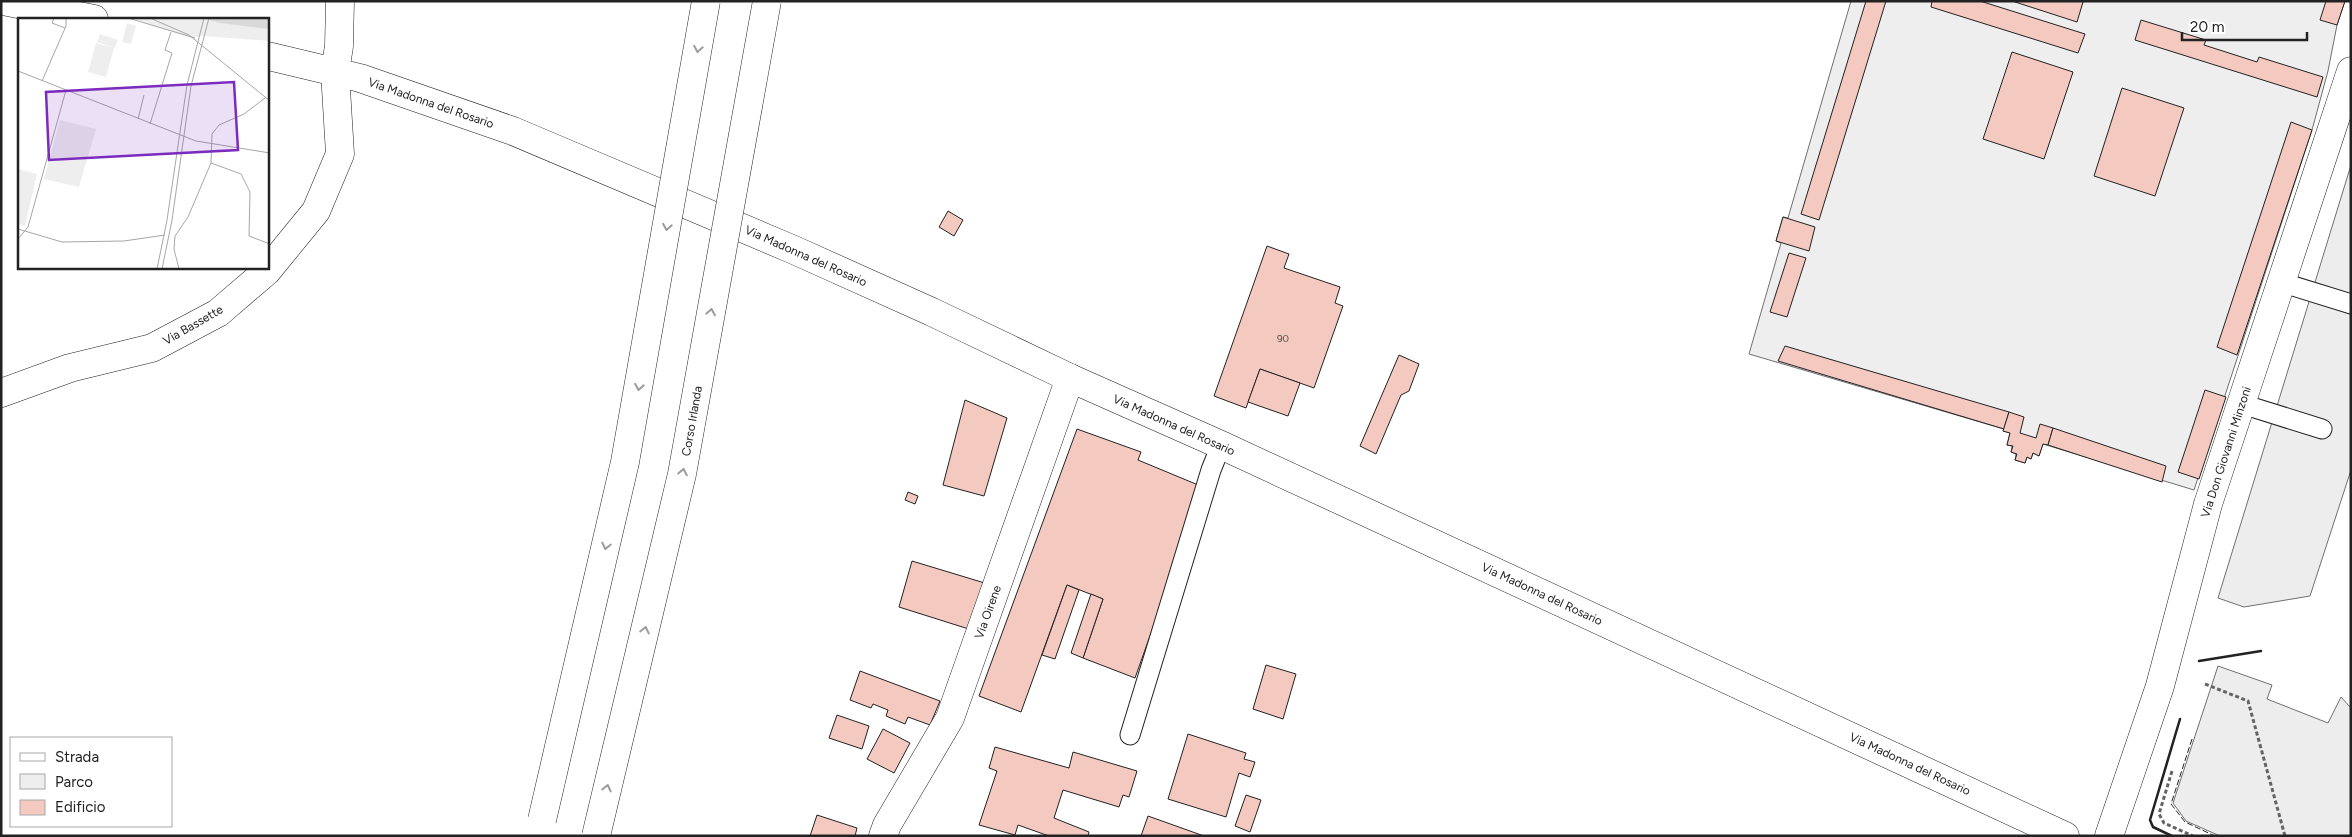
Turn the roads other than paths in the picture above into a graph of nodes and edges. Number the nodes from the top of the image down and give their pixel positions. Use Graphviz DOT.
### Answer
graph roads {
  1 [pos="3,1"];
  2 [pos="340,1"];
  3 [pos="706,1"];
  4 [pos="767,1"];
  5 [pos="89,18"];
  6 [pos="269,56"];
  7 [pos="335,72"];
  8 [pos="2351,72"];
  9 [pos="269,269"];
  10 [pos="269,269"];
  11 [pos="2280,282"];
  12 [pos="2351,304"];
  13 [pos="1070,378"];
  14 [pos="1,393"];
  15 [pos="2242,404"];
  16 [pos="2322,429"];
  17 [pos="1221,445"];
  18 [pos="1130,736"];
  19 [pos="542,820"];
  20 [pos="596,836"];
  21 [pos="883,836"];
  22 [pos="2065,836"];
  23 [pos="2109,836"];
  1 -- 5 [label="main road"];
  2 -- 7 [label="main road, Via Bassette"];
  3 -- 19 [label="main road, one-way, bridge"];
  20 -- 4 [label="main road, Corso Irlanda, one-way, bridge"];
  6 -- 7 [label="main road, Via Madonna del Rosario"];
  7 -- 9 [label="main road, Via Bassette"];
  7 -- 13 [label="main road, Via Madonna del Rosario"];
  8 -- 11 [label="main road, Via Don Giovanni Minzoni"];
  10 -- 14 [label="main road, Via Bassette"];
  11 -- 12 [label="lane"];
  11 -- 15 [label="main road, Via Don Giovanni Minzoni"];
  13 -- 17 [label="main road, Via Madonna del Rosario"];
  13 -- 21 [label="main road, Via Oirene"];
  15 -- 16 [label="lane"];
  15 -- 23 [label="main road, Via Don Giovanni Minzoni"];
  17 -- 18 [label="lane"];
  17 -- 22 [label="main road, Via Madonna del Rosario"];
}
